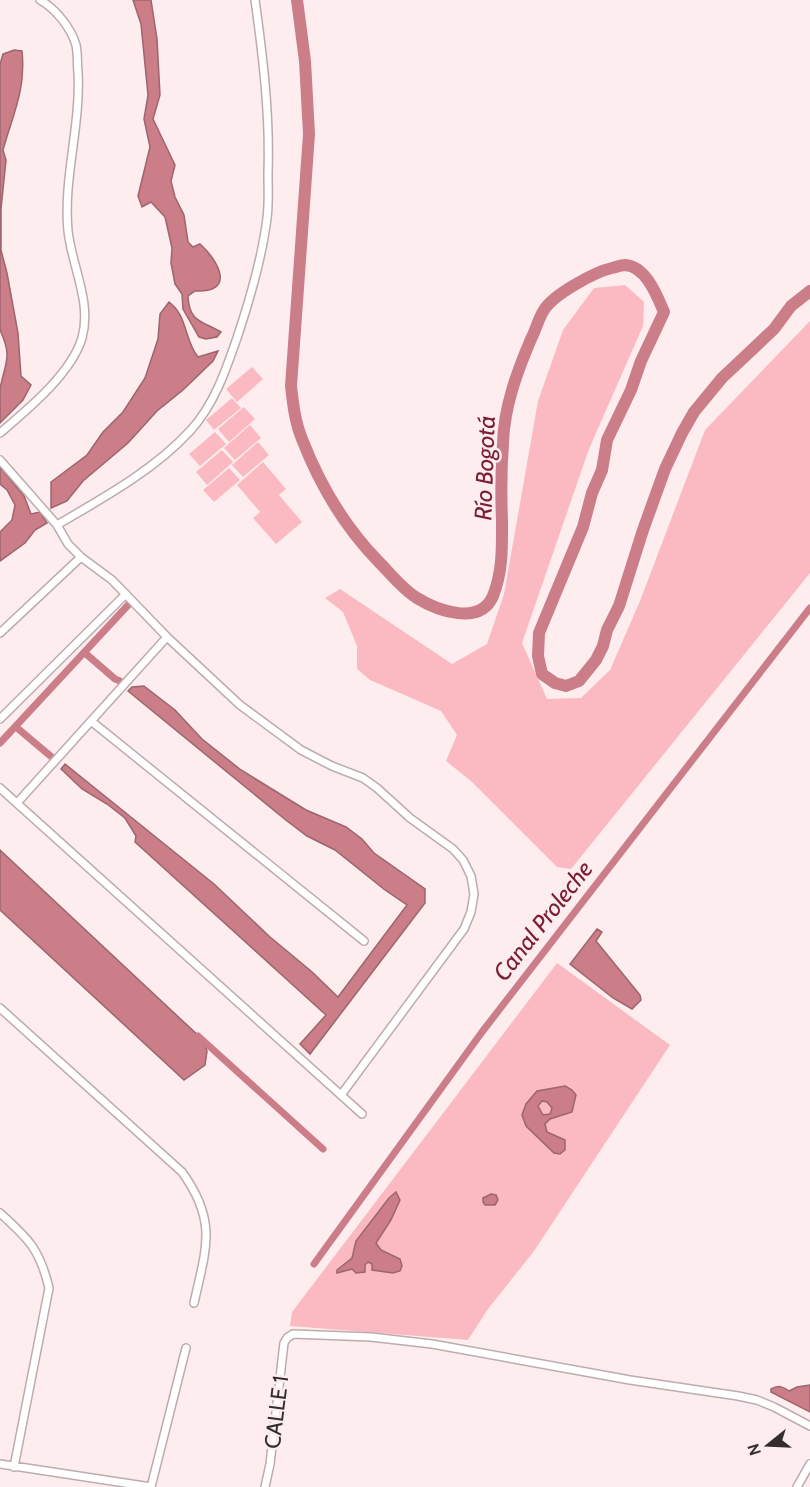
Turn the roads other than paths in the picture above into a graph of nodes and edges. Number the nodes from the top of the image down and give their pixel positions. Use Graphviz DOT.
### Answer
graph roads {
  1 [pos="40,0"];
  2 [pos="255,0"];
  3 [pos="0,433"];
  4 [pos="0,460"];
  5 [pos="57,525"];
  6 [pos="81,557"];
  7 [pos="126,594"];
  8 [pos="0,633"];
  9 [pos="167,637"];
  10 [pos="0,719"];
  11 [pos="91,722"];
  12 [pos="0,788"];
  13 [pos="17,803"];
  14 [pos="364,940"];
  15 [pos="0,1008"];
  16 [pos="341,1095"];
  17 [pos="362,1114"];
  18 [pos="0,1213"];
  19 [pos="194,1303"];
  20 [pos="186,1348"];
  21 [pos="810,1426"];
  22 [pos="0,1464"];
  23 [pos="810,1464"];
  24 [pos="14,1467"];
  25 [pos="151,1487"];
  26 [pos="265,1487"];
  27 [pos="797,1487"];
  1 -- 3 [label="street"];
  2 -- 5 [label="street"];
  4 -- 5 [label="street"];
  5 -- 6 [label="street"];
  6 -- 7 [label="street"];
  6 -- 8 [label="street"];
  7 -- 9 [label="street"];
  7 -- 10 [label="street"];
  9 -- 11 [label="street"];
  9 -- 16 [label="street"];
  11 -- 13 [label="street"];
  11 -- 14 [label="street"];
  12 -- 13 [label="street"];
  13 -- 16 [label="street"];
  15 -- 19 [label="street"];
  16 -- 17 [label="street"];
  18 -- 24 [label="street"];
  20 -- 25 [label="street"];
  21 -- 26 [label="street, CALLE 1"];
  22 -- 24 [label="street"];
  23 -- 27 [label="street"];
  24 -- 25 [label="street"];
}
